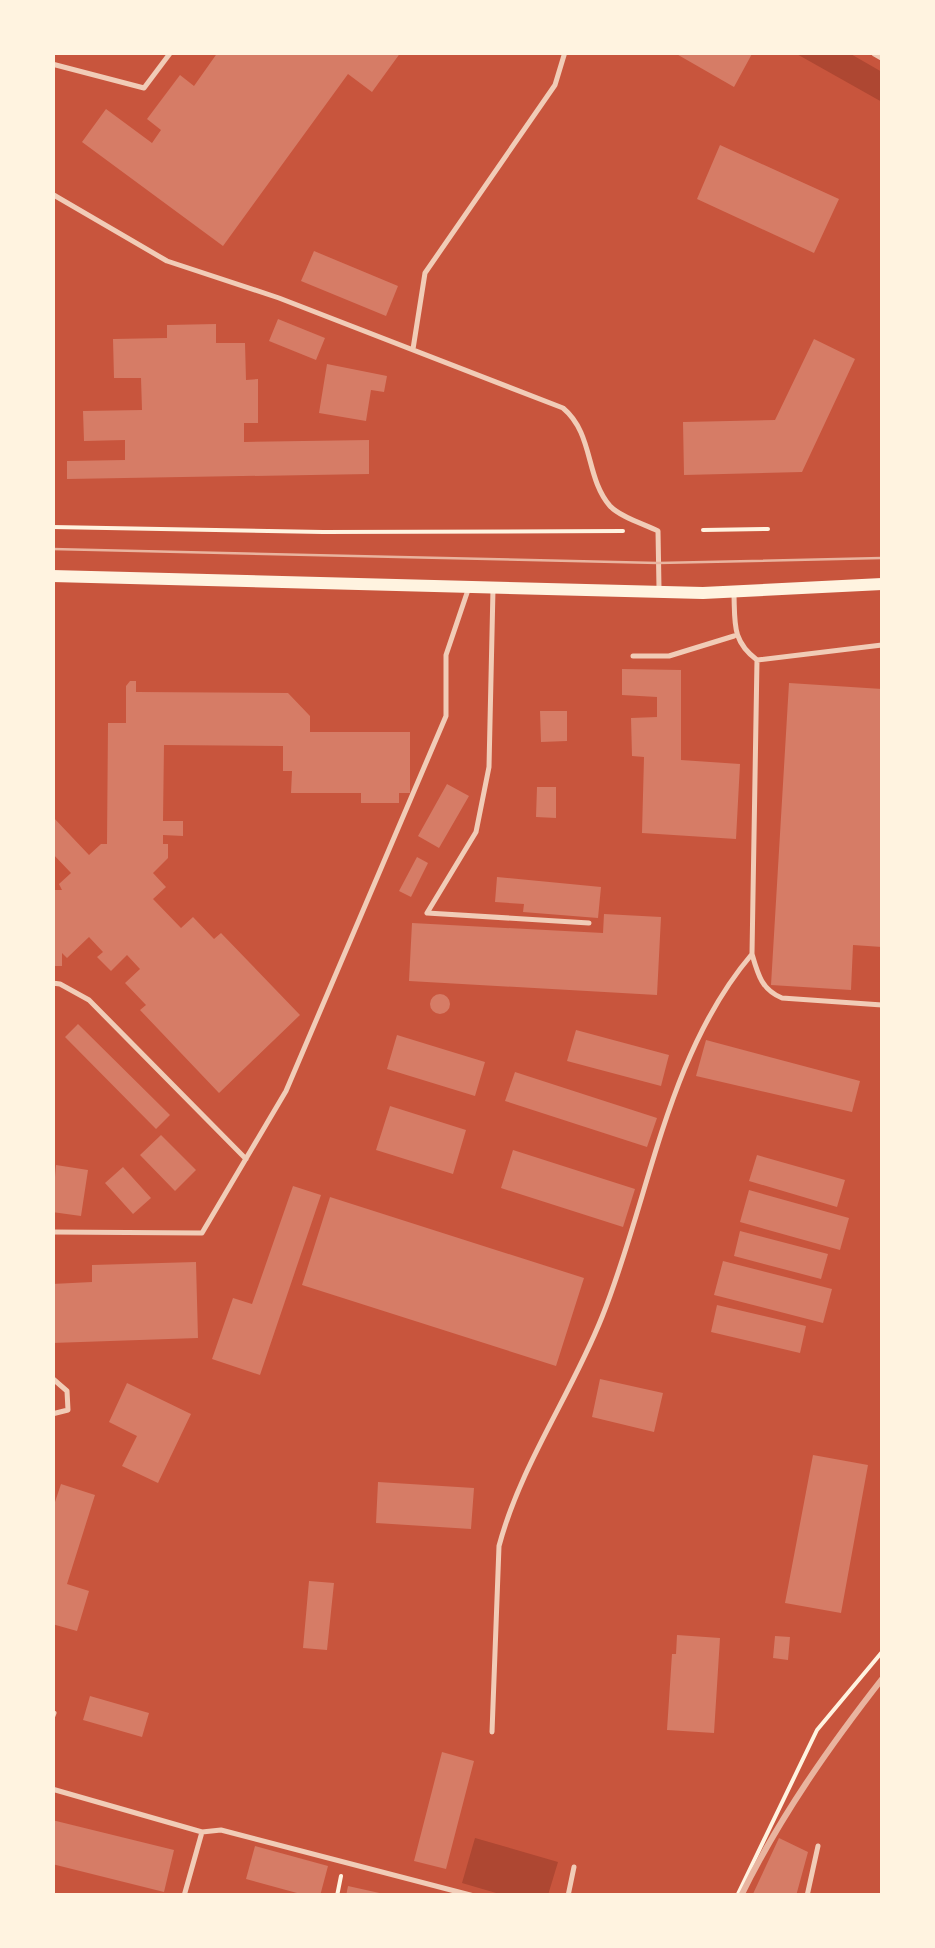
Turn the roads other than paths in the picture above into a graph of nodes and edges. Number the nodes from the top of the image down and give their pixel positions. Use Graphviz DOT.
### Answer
graph roads {
  1 [pos="171,52"];
  2 [pos="565,52"];
  3 [pos="876,52"];
  4 [pos="882,56"];
  5 [pos="52,64"];
  6 [pos="52,194"];
  7 [pos="413,348"];
  8 [pos="52,576"];
  9 [pos="470,584"];
  10 [pos="882,584"];
  11 [pos="492,585"];
  12 [pos="659,591"];
  13 [pos="734,592"];
  14 [pos="734,636"];
  15 [pos="882,645"];
  16 [pos="633,656"];
  17 [pos="757,660"];
  18 [pos="589,923"];
  19 [pos="752,954"];
  20 [pos="52,983"];
  21 [pos="882,1005"];
  22 [pos="246,1159"];
  23 [pos="52,1232"];
  24 [pos="52,1378"];
  25 [pos="52,1414"];
  26 [pos="492,1732"];
  27 [pos="52,1790"];
  28 [pos="202,1832"];
  29 [pos="818,1846"];
  30 [pos="574,1867"];
  31 [pos="185,1894"];
  32 [pos="196,1896"];
  33 [pos="474,1896"];
  34 [pos="568,1896"];
  35 [pos="807,1896"];
  1 -- 5 [label="lane"];
  2 -- 7 [label="lane"];
  3 -- 4 [label="street"];
  6 -- 7 [label="lane"];
  7 -- 12 [label="lane"];
  8 -- 9 [label="main road"];
  9 -- 11 [label="main road"];
  9 -- 22 [label="lane"];
  10 -- 13 [label="main road"];
  11 -- 12 [label="main road"];
  11 -- 18 [label="lane"];
  12 -- 13 [label="main road"];
  13 -- 14 [label="lane"];
  14 -- 16 [label="lane"];
  14 -- 17 [label="lane"];
  15 -- 17 [label="lane"];
  17 -- 19 [label="lane"];
  19 -- 21 [label="lane"];
  19 -- 26 [label="lane"];
  20 -- 22 [label="lane"];
  22 -- 23 [label="lane"];
  24 -- 25 [label="lane"];
  27 -- 28 [label="lane"];
  28 -- 31 [label="lane"];
  28 -- 33 [label="lane"];
  29 -- 35 [label="lane"];
  30 -- 34 [label="lane"];
  31 -- 32 [label="lane"];
}
